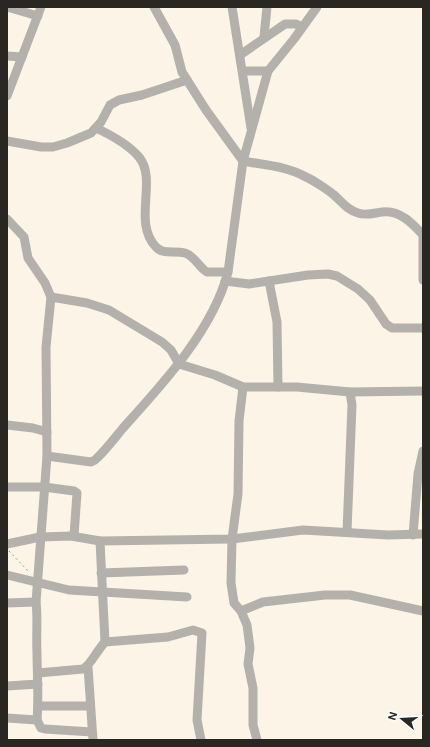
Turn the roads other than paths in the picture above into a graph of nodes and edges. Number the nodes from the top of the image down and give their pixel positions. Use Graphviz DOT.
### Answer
graph roads {
  1 [pos="7,7"];
  2 [pos="154,7"];
  3 [pos="232,7"];
  4 [pos="267,7"];
  5 [pos="317,7"];
  6 [pos="39,11"];
  7 [pos="302,27"];
  8 [pos="264,37"];
  9 [pos="240,55"];
  10 [pos="7,56"];
  11 [pos="22,58"];
  12 [pos="243,71"];
  13 [pos="268,71"];
  14 [pos="187,80"];
  15 [pos="7,96"];
  16 [pos="96,128"];
  17 [pos="251,129"];
  18 [pos="7,141"];
  19 [pos="244,161"];
  20 [pos="7,220"];
  21 [pos="423,237"];
  22 [pos="227,276"];
  23 [pos="423,280"];
  24 [pos="269,281"];
  25 [pos="51,297"];
  26 [pos="423,328"];
  27 [pos="179,364"];
  28 [pos="243,387"];
  29 [pos="278,387"];
  30 [pos="423,391"];
  31 [pos="350,392"];
  32 [pos="7,425"];
  33 [pos="47,432"];
  34 [pos="423,451"];
  35 [pos="47,456"];
  36 [pos="7,487"];
  37 [pos="44,487"];
  38 [pos="347,532"];
  39 [pos="413,534"];
  40 [pos="423,534"];
  41 [pos="74,536"];
  42 [pos="40,537"];
  43 [pos="232,539"];
  44 [pos="100,541"];
  45 [pos="7,544"];
  46 [pos="184,570"];
  47 [pos="101,573"];
  48 [pos="7,575"];
  49 [pos="38,581"];
  50 [pos="102,592"];
  51 [pos="187,597"];
  52 [pos="36,602"];
  53 [pos="7,603"];
  54 [pos="240,611"];
  55 [pos="423,611"];
  56 [pos="104,642"];
  57 [pos="88,667"];
  58 [pos="38,673"];
  59 [pos="38,684"];
  60 [pos="7,686"];
  61 [pos="38,706"];
  62 [pos="90,706"];
  63 [pos="7,718"];
  64 [pos="37,720"];
  65 [pos="93,736"];
  66 [pos="201,740"];
  67 [pos="256,740"];
  1 -- 6 [label="street"];
  2 -- 14 [label="street"];
  3 -- 9 [label="street"];
  4 -- 8 [label="street"];
  5 -- 7 [label="street"];
  6 -- 11 [label="street"];
  7 -- 8 [label="street"];
  7 -- 13 [label="street"];
  8 -- 9 [label="street"];
  9 -- 12 [label="street"];
  10 -- 11 [label="street"];
  11 -- 15 [label="street"];
  12 -- 13 [label="street"];
  12 -- 17 [label="street"];
  13 -- 17 [label="street"];
  14 -- 16 [label="street"];
  14 -- 19 [label="street"];
  16 -- 18 [label="street"];
  16 -- 22 [label="street"];
  17 -- 19 [label="street"];
  19 -- 21 [label="street"];
  19 -- 22 [label="street"];
  20 -- 25 [label="street"];
  21 -- 23 [label="street"];
  22 -- 24 [label="street"];
  22 -- 27 [label="street"];
  24 -- 26 [label="street"];
  24 -- 29 [label="street"];
  25 -- 27 [label="street"];
  25 -- 33 [label="street"];
  27 -- 28 [label="street"];
  27 -- 35 [label="street"];
  28 -- 29 [label="street"];
  28 -- 43 [label="street"];
  29 -- 31 [label="street"];
  30 -- 31 [label="street"];
  31 -- 38 [label="street"];
  32 -- 33 [label="street"];
  33 -- 35 [label="street"];
  34 -- 39 [label="street"];
  35 -- 37 [label="street"];
  36 -- 37 [label="street"];
  37 -- 41 [label="street"];
  37 -- 42 [label="street"];
  38 -- 39 [label="street"];
  38 -- 43 [label="street"];
  39 -- 40 [label="street"];
  41 -- 42 [label="street"];
  41 -- 44 [label="street"];
  42 -- 45 [label="street"];
  42 -- 49 [label="street"];
  43 -- 44 [label="street"];
  43 -- 54 [label="street"];
  44 -- 47 [label="street"];
  46 -- 47 [label="street"];
  47 -- 50 [label="street"];
  48 -- 49 [label="street"];
  49 -- 50 [label="street"];
  49 -- 52 [label="street"];
  50 -- 51 [label="street"];
  50 -- 56 [label="street"];
  52 -- 53 [label="street"];
  52 -- 58 [label="street"];
  54 -- 55 [label="street"];
  54 -- 67 [label="street"];
  56 -- 57 [label="street"];
  56 -- 66 [label="street"];
  57 -- 58 [label="street"];
  57 -- 62 [label="street"];
  58 -- 59 [label="street"];
  59 -- 60 [label="street"];
  59 -- 61 [label="street"];
  61 -- 62 [label="street"];
  61 -- 64 [label="street"];
  62 -- 65 [label="street"];
  63 -- 64 [label="street"];
  64 -- 65 [label="street"];
}
